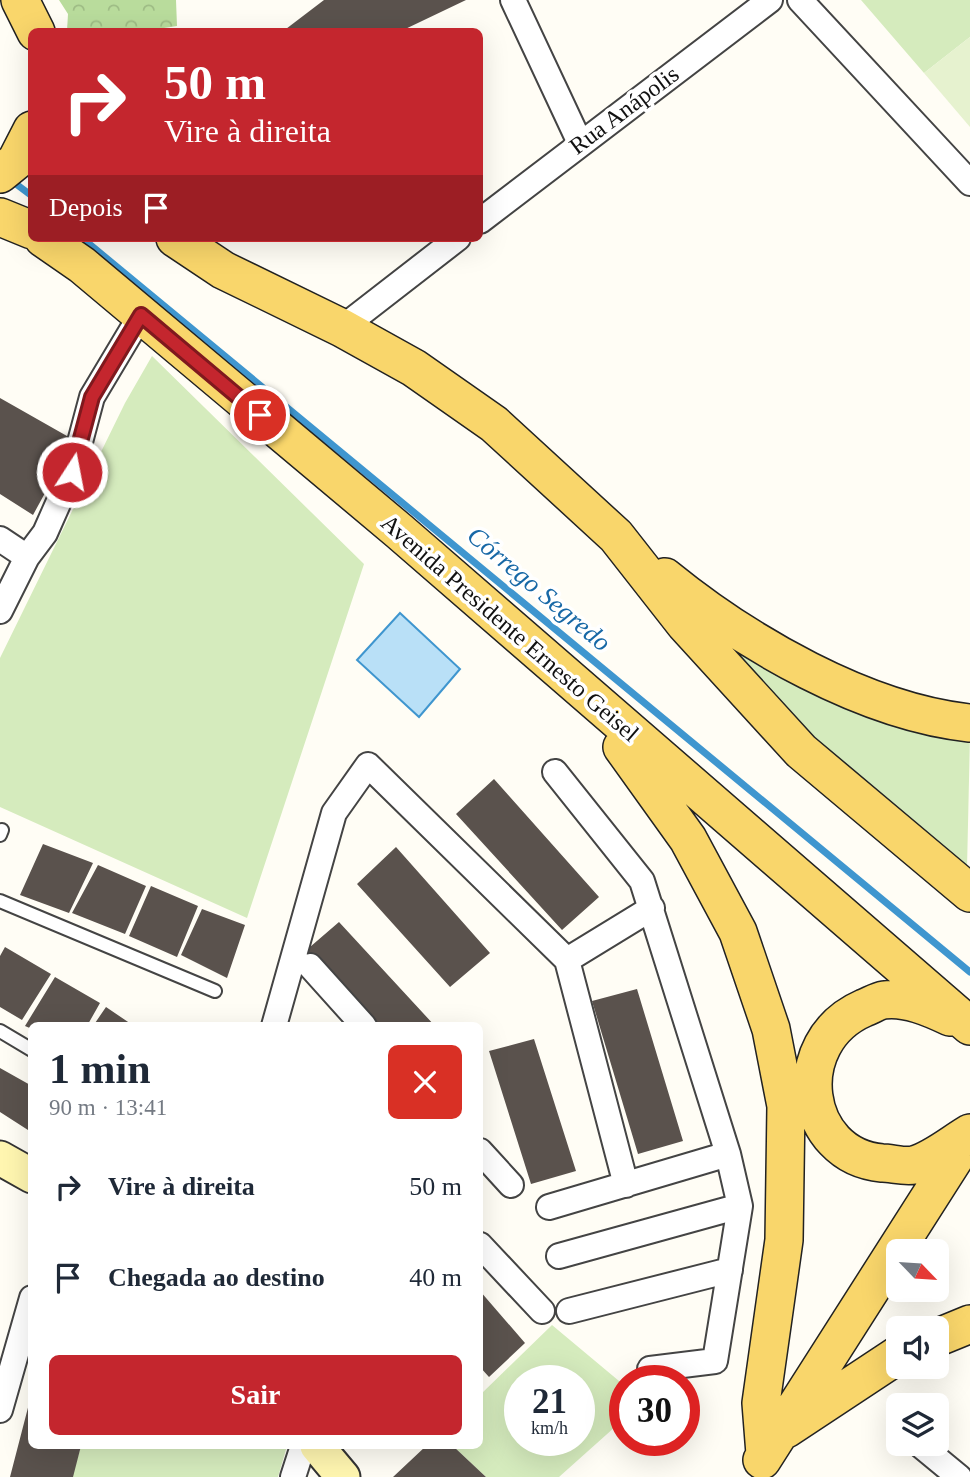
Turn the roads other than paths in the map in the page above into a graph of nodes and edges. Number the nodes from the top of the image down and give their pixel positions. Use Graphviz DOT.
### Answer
graph roads {
  1 [pos="20,0"];
  2 [pos="513,0"];
  3 [pos="770,0"];
  4 [pos="800,0"];
  5 [pos="34,28"];
  6 [pos="28,138"];
  7 [pos="580,144"];
  8 [pos="0,174"];
  9 [pos="970,183"];
  10 [pos="0,217"];
  11 [pos="483,219"];
  12 [pos="28,228"];
  13 [pos="49,242"];
  14 [pos="181,242"];
  15 [pos="453,242"];
  16 [pos="141,315"];
  17 [pos="342,328"];
  18 [pos="616,537"];
  19 [pos="0,539"];
  20 [pos="27,557"];
  21 [pos="0,611"];
  22 [pos="556,668"];
  23 [pos="970,723"];
  24 [pos="555,772"];
  25 [pos="970,893"];
  26 [pos="0,901"];
  27 [pos="652,908"];
  28 [pos="567,960"];
  29 [pos="310,967"];
  30 [pos="215,990"];
  31 [pos="275,1022"];
  32 [pos="360,1022"];
  33 [pos="970,1026"];
  34 [pos="0,1031"];
  35 [pos="28,1048"];
  36 [pos="970,1134"];
  37 [pos="483,1154"];
  38 [pos="728,1154"];
  39 [pos="0,1158"];
  40 [pos="28,1175"];
  41 [pos="511,1185"];
  42 [pos="626,1185"];
  43 [pos="740,1206"];
  44 [pos="549,1207"];
  45 [pos="483,1248"];
  46 [pos="559,1255"];
  47 [pos="730,1270"];
  48 [pos="542,1311"];
  49 [pos="569,1311"];
  50 [pos="28,1312"];
  51 [pos="970,1324"];
  52 [pos="949,1333"];
  53 [pos="886,1364"];
  54 [pos="682,1365"];
  55 [pos="0,1410"];
  56 [pos="302,1449"];
  57 [pos="320,1449"];
  58 [pos="934,1456"];
  59 [pos="760,1464"];
  60 [pos="293,1477"];
  61 [pos="344,1477"];
  62 [pos="959,1477"];
  1 -- 5 [label="main road"];
  2 -- 7 [label="street"];
  3 -- 7 [label="street, Rua Anápolis"];
  4 -- 9 [label="street"];
  6 -- 8 [label="main road"];
  7 -- 11 [label="street, Rua Anápolis"];
  10 -- 12 [label="main road"];
  13 -- 16 [label="main road, Avenida Presidente Ernesto Geisel"];
  14 -- 17 [label="main road"];
  15 -- 17 [label="street"];
  16 -- 20 [label="street"];
  16 -- 22 [label="main road, Avenida Presidente Ernesto Geisel"];
  17 -- 18 [label="main road"];
  18 -- 23 [label="main road"];
  18 -- 25 [label="main road"];
  19 -- 20 [label="street"];
  20 -- 21 [label="street"];
  22 -- 33 [label="main road, Avenida Presidente Ernesto Geisel"];
  22 -- 59 [label="main road"];
  24 -- 27 [label="street"];
  26 -- 30 [label="lane"];
  27 -- 28 [label="street"];
  27 -- 38 [label="street"];
  28 -- 31 [label="street"];
  28 -- 42 [label="street"];
  29 -- 32 [label="street"];
  33 -- 36 [label="main road"];
  34 -- 35 [label="lane"];
  36 -- 59 [label="main road"];
  37 -- 41 [label="street"];
  38 -- 42 [label="street"];
  38 -- 43 [label="street"];
  39 -- 40 [label="street"];
  42 -- 44 [label="street"];
  43 -- 46 [label="street"];
  43 -- 47 [label="street"];
  45 -- 48 [label="street"];
  47 -- 49 [label="street"];
  47 -- 54 [label="street"];
  50 -- 55 [label="street"];
  51 -- 52 [label="main road"];
  53 -- 59 [label="main road"];
  56 -- 60 [label="street"];
  57 -- 61 [label="street"];
  58 -- 62 [label="street"];
}
